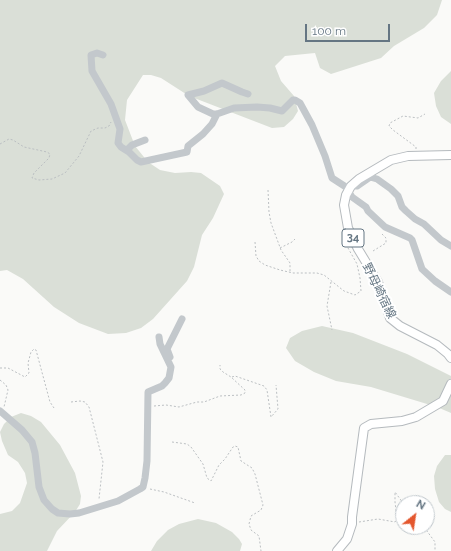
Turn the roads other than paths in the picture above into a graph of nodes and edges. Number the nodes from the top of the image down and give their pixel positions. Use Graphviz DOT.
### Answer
graph roads {
  1 [pos="103,55"];
  2 [pos="248,94"];
  3 [pos="217,114"];
  4 [pos="145,140"];
  5 [pos="127,150"];
  6 [pos="451,155"];
  7 [pos="349,189"];
  8 [pos="451,246"];
  9 [pos="451,292"];
  10 [pos="182,319"];
  11 [pos="159,337"];
  12 [pos="451,358"];
  13 [pos="171,367"];
  14 [pos="451,384"];
  15 [pos="449,394"];
  16 [pos="2,412"];
  17 [pos="337,551"];
  1 -- 5 [label="street"];
  2 -- 3 [label="street"];
  3 -- 5 [label="street"];
  3 -- 7 [label="street"];
  4 -- 5 [label="street"];
  6 -- 7 [label="main road"];
  7 -- 8 [label="street"];
  7 -- 9 [label="street"];
  7 -- 12 [label="main road, 野母崎宿線 / 34"];
  10 -- 13 [label="street"];
  11 -- 13 [label="street"];
  13 -- 16 [label="street"];
  14 -- 15 [label="main road"];
  15 -- 17 [label="main road"];
}
